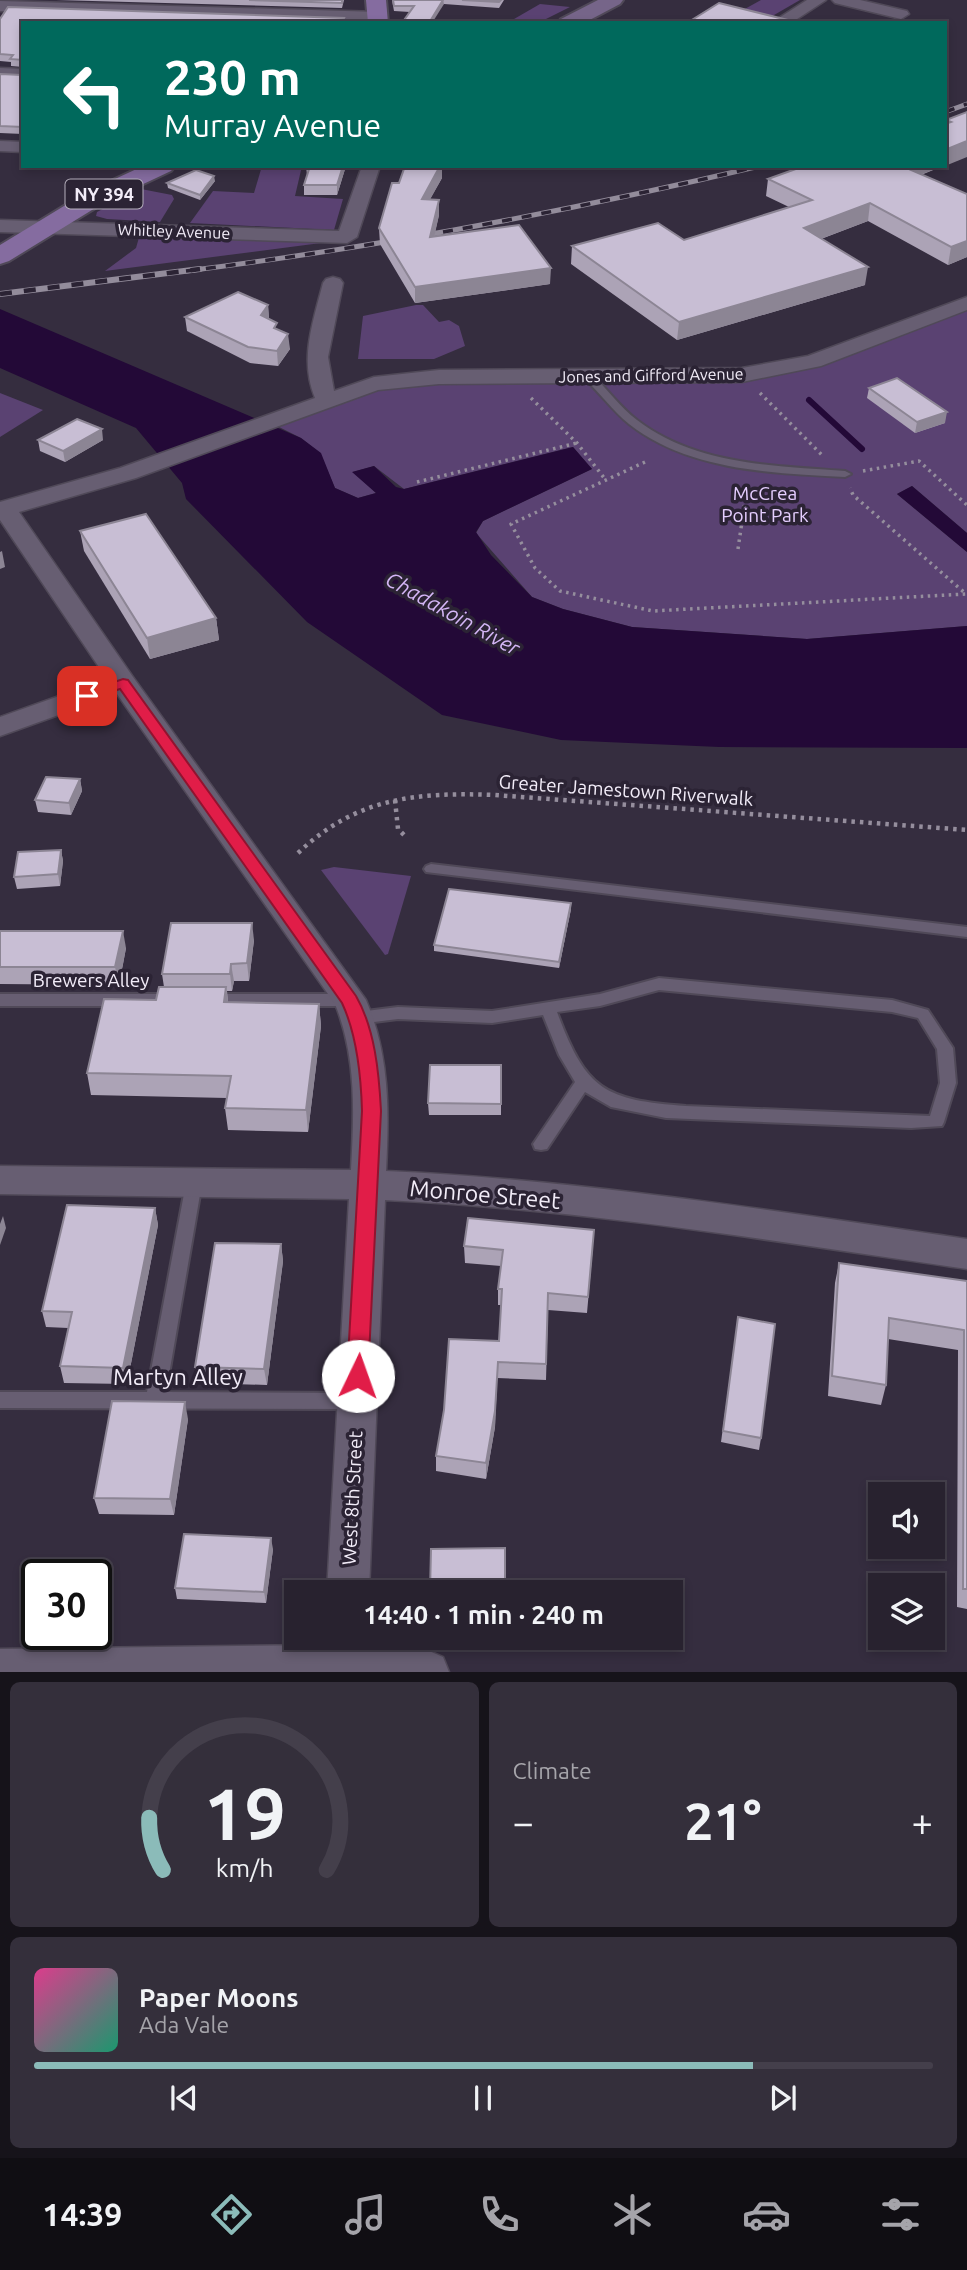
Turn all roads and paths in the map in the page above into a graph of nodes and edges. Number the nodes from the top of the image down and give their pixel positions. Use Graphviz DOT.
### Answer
graph roads {
  1 [pos="604,0"];
  2 [pos="613,0"];
  3 [pos="818,0"];
  4 [pos="840,0"];
  5 [pos="0,6"];
  6 [pos="378,13"];
  7 [pos="901,14"];
  8 [pos="572,21"];
  9 [pos="782,21"];
  10 [pos="0,74"];
  11 [pos="21,74"];
  12 [pos="0,146"];
  13 [pos="21,147"];
  14 [pos="159,168"];
  15 [pos="370,168"];
  16 [pos="0,226"];
  17 [pos="47,226"];
  18 [pos="0,256"];
  19 [pos="333,283"];
  20 [pos="967,303"];
  21 [pos="742,375"];
  22 [pos="588,376"];
  23 [pos="529,397"];
  24 [pos="327,400"];
  25 [pos="577,443"];
  26 [pos="645,462"];
  27 [pos="845,474"];
  28 [pos="605,479"];
  29 [pos="416,482"];
  30 [pos="747,487"];
  31 [pos="967,505"];
  32 [pos="2,509"];
  33 [pos="738,549"];
  34 [pos="123,683"];
  35 [pos="2,733"];
  36 [pos="395,800"];
  37 [pos="967,830"];
  38 [pos="404,835"];
  39 [pos="298,853"];
  40 [pos="431,869"];
  41 [pos="967,932"];
  42 [pos="0,1000"];
  43 [pos="548,1008"];
  44 [pos="354,1009"];
  45 [pos="583,1083"];
  46 [pos="541,1144"];
  47 [pos="0,1180"];
  48 [pos="194,1183"];
  49 [pos="368,1185"];
  50 [pos="967,1254"];
  51 [pos="0,1400"];
  52 [pos="155,1400"];
  53 [pos="356,1401"];
  54 [pos="349,1580"];
  55 [pos="344,1659"];
  56 [pos="0,1671"];
  57 [pos="427,1671"];
  1 -- 2 [label="street"];
  2 -- 8 [label="street"];
  3 -- 9 [label="street"];
  4 -- 7 [label="street"];
  5 -- 6 [label="street"];
  10 -- 11 [label="street"];
  12 -- 13 [label="street"];
  14 -- 17 [label="main road, NY 394"];
  15 -- 17 [label="street, Whitley Avenue"];
  16 -- 17 [label="street, Whitley Avenue"];
  17 -- 18 [label="main road, NY 394"];
  19 -- 24 [label="street"];
  20 -- 21 [label="street, Jones and Gifford Avenue"];
  21 -- 22 [label="street, Jones and Gifford Avenue"];
  21 -- 27 [label="path"];
  22 -- 24 [label="street, Jones and Gifford Avenue"];
  22 -- 27 [label="lane"];
  23 -- 25 [label="path"];
  24 -- 32 [label="street, Jones and Gifford Avenue"];
  25 -- 28 [label="path"];
  25 -- 29 [label="path"];
  26 -- 28 [label="path"];
  27 -- 28 [label="path"];
  27 -- 31 [label="path"];
  30 -- 33 [label="path"];
  32 -- 34 [label="street, West 8th Street"];
  34 -- 35 [label="street"];
  34 -- 44 [label="street, West 8th Street"];
  36 -- 37 [label="path, Greater Jamestown Riverwalk"];
  36 -- 38 [label="path"];
  36 -- 39 [label="path, Greater Jamestown Riverwalk"];
  40 -- 41 [label="lane"];
  42 -- 44 [label="lane, Brewers Alley"];
  43 -- 44 [label="lane, Brewers Alley"];
  43 -- 45 [label="lane"];
  43 -- 45 [label="lane, Brewers Alley"];
  44 -- 49 [label="street, West 8th Street"];
  45 -- 46 [label="lane"];
  47 -- 48 [label="street, Monroe Street"];
  48 -- 49 [label="street, Monroe Street"];
  48 -- 52 [label="lane"];
  49 -- 50 [label="street, Monroe Street"];
  49 -- 53 [label="street, West 8th Street"];
  51 -- 52 [label="lane, Martyn Alley"];
  52 -- 53 [label="lane, Martyn Alley"];
  53 -- 54 [label="street, West 8th Street"];
  55 -- 56 [label="street"];
  55 -- 57 [label="street"];
}
